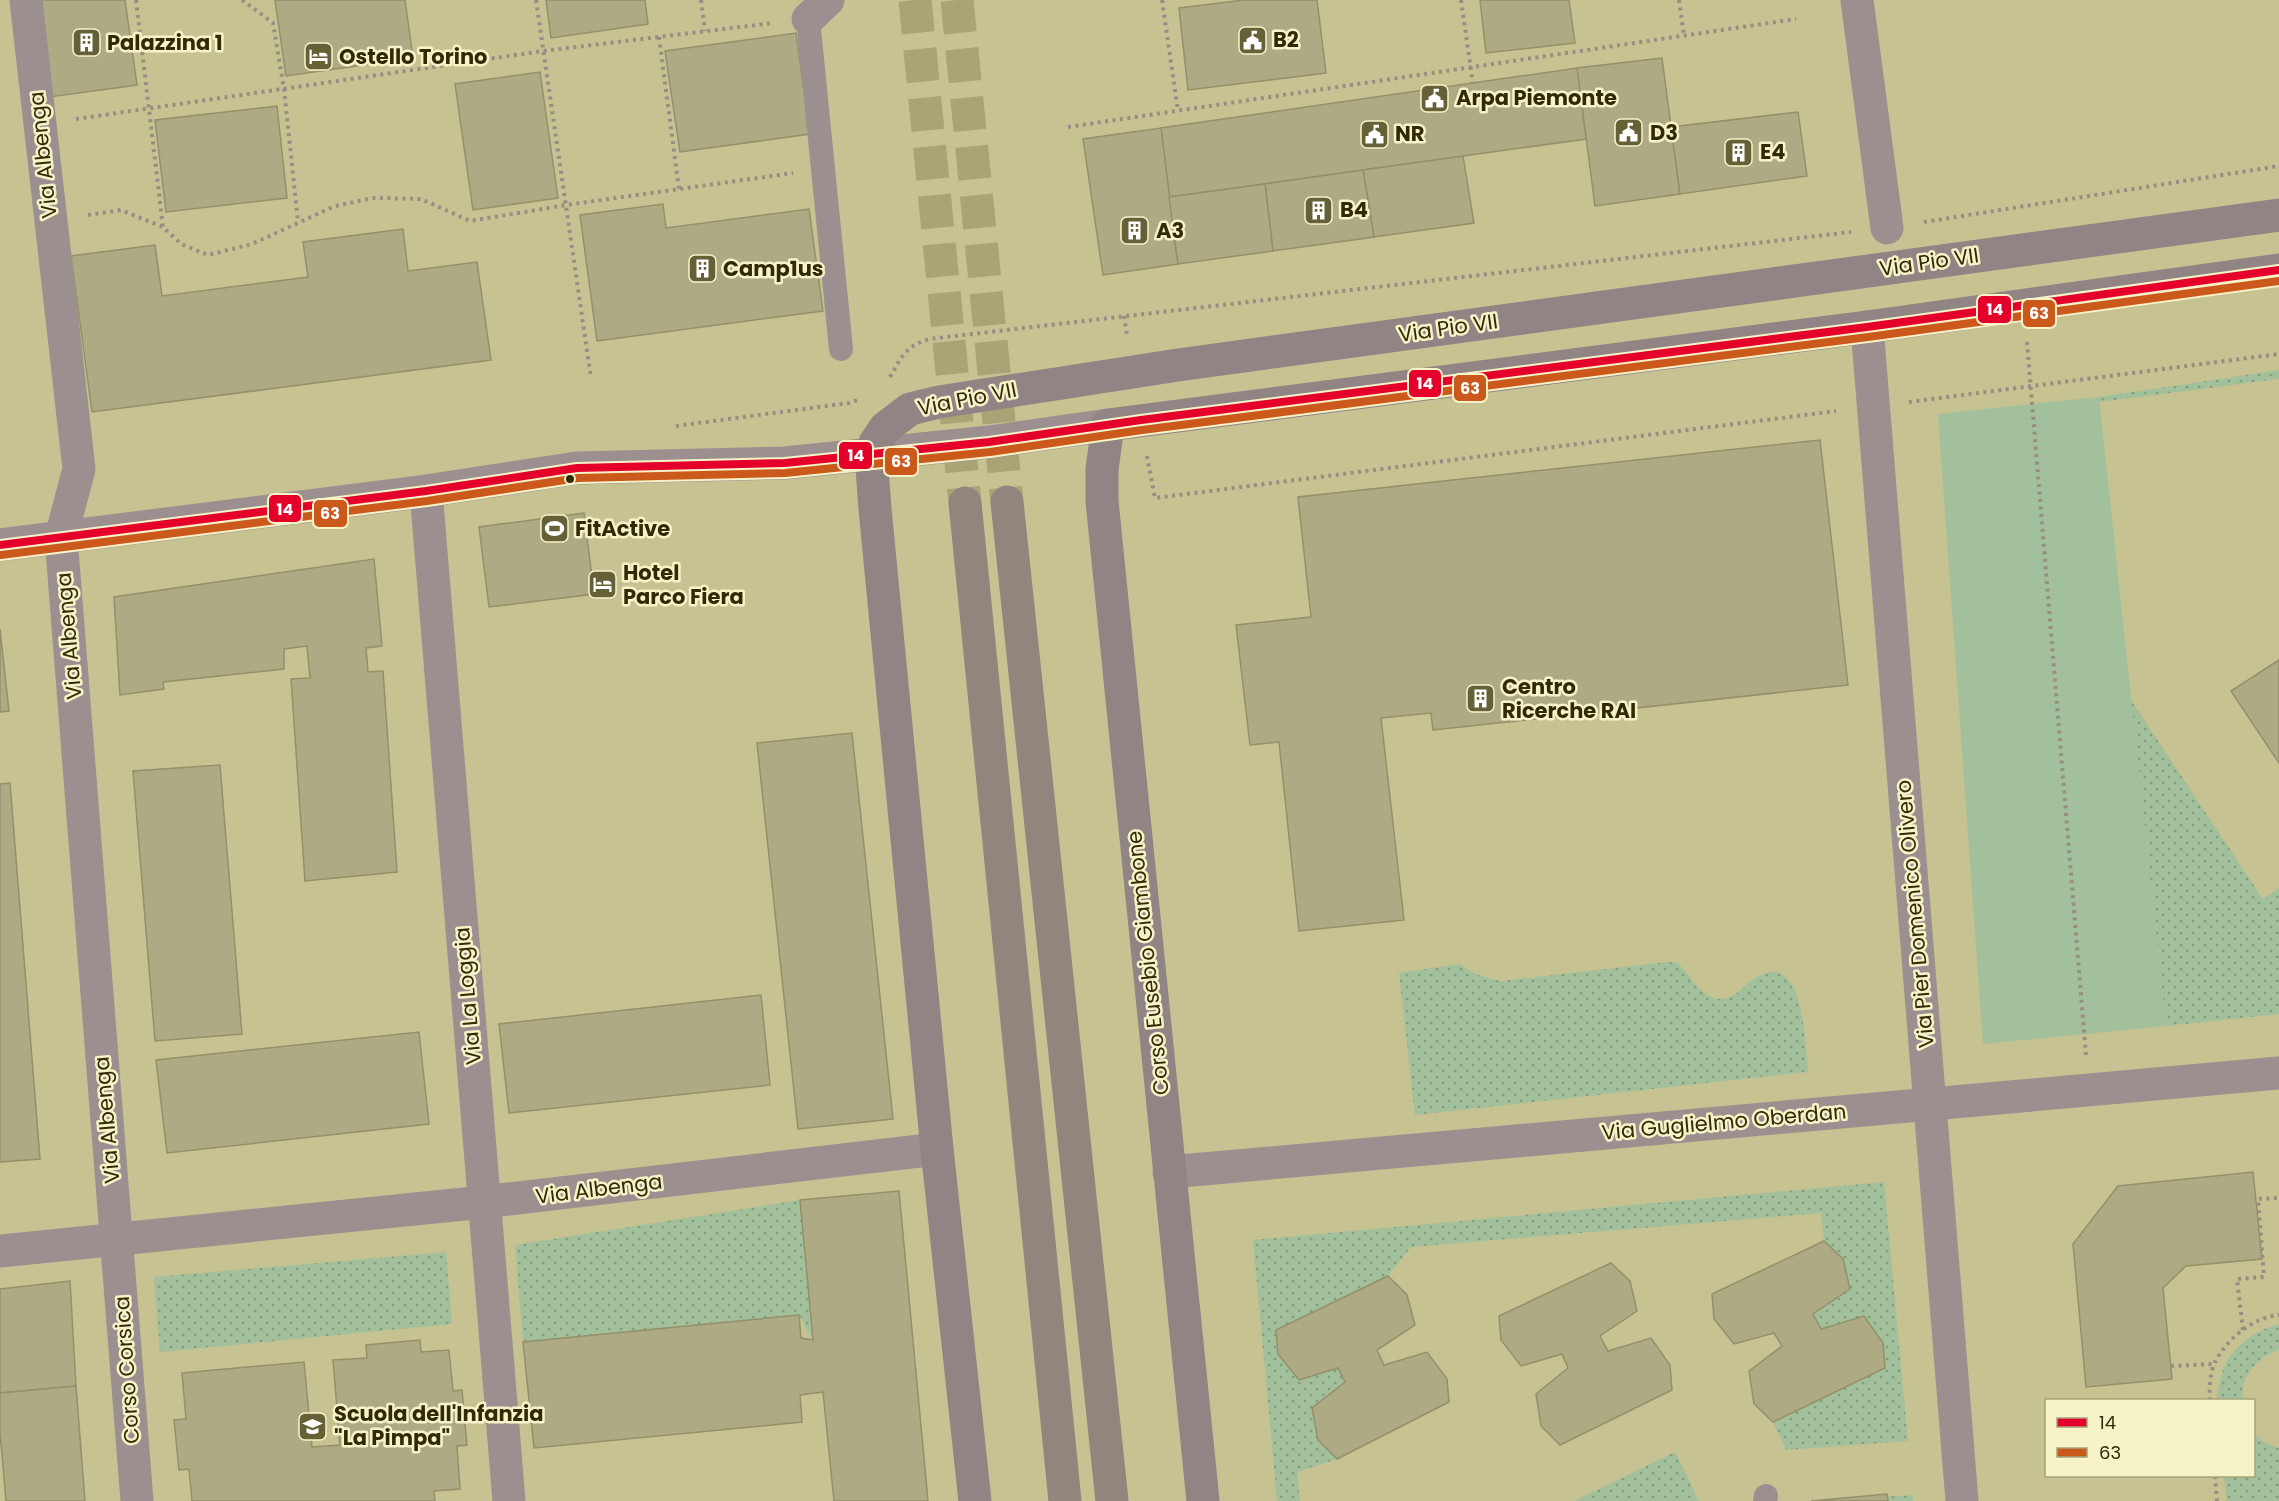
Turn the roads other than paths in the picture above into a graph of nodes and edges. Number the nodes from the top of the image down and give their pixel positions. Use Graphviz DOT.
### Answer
graph roads {
  1 [pos="26,0"];
  2 [pos="1857,0"];
  3 [pos="818,10"];
  4 [pos="2279,215"];
  5 [pos="1887,228"];
  6 [pos="2279,270"];
  7 [pos="1867,327"];
  8 [pos="841,349"];
  9 [pos="1108,425"];
  10 [pos="871,455"];
  11 [pos="426,491"];
  12 [pos="1007,502"];
  13 [pos="965,503"];
  14 [pos="61,537"];
  15 [pos="0,545"];
  16 [pos="2279,1073"];
  17 [pos="1930,1104"];
  18 [pos="937,1149"];
  19 [pos="1169,1172"];
  20 [pos="484,1202"];
  21 [pos="117,1239"];
  22 [pos="0,1251"];
  23 [pos="137,1501"];
  24 [pos="509,1501"];
  25 [pos="975,1501"];
  26 [pos="1065,1501"];
  27 [pos="1112,1501"];
  28 [pos="1203,1501"];
  29 [pos="1962,1501"];
  1 -- 14 [label="street, Via Albenga"];
  2 -- 5 [label="street"];
  3 -- 8 [label="lane"];
  4 -- 10 [label="street, Via Pio VII"];
  6 -- 7 [label="street, Via Pio VII"];
  7 -- 9 [label="street, Via Pio VII"];
  7 -- 17 [label="street, Via Pier Domenico Olivero"];
  9 -- 10 [label="street, Via Pio VII"];
  9 -- 19 [label="street, Corso Eusebio Giambone"];
  10 -- 11 [label="street"];
  10 -- 18 [label="street"];
  11 -- 14 [label="street"];
  11 -- 20 [label="street, Via La Loggia"];
  12 -- 27 [label="main road"];
  13 -- 26 [label="main road"];
  14 -- 15 [label="street"];
  14 -- 21 [label="street, Via Albenga"];
  16 -- 17 [label="street, Via Guglielmo Oberdan"];
  17 -- 19 [label="street, Via Guglielmo Oberdan"];
  17 -- 29 [label="street, Via Pier Domenico Olivero"];
  18 -- 20 [label="street, Via Albenga"];
  18 -- 25 [label="street"];
  19 -- 28 [label="street, Corso Eusebio Giambone"];
  20 -- 21 [label="street, Via Albenga"];
  20 -- 24 [label="street, Via La Loggia"];
  21 -- 22 [label="street, Via Albenga"];
  21 -- 23 [label="street, Corso Corsica"];
}
